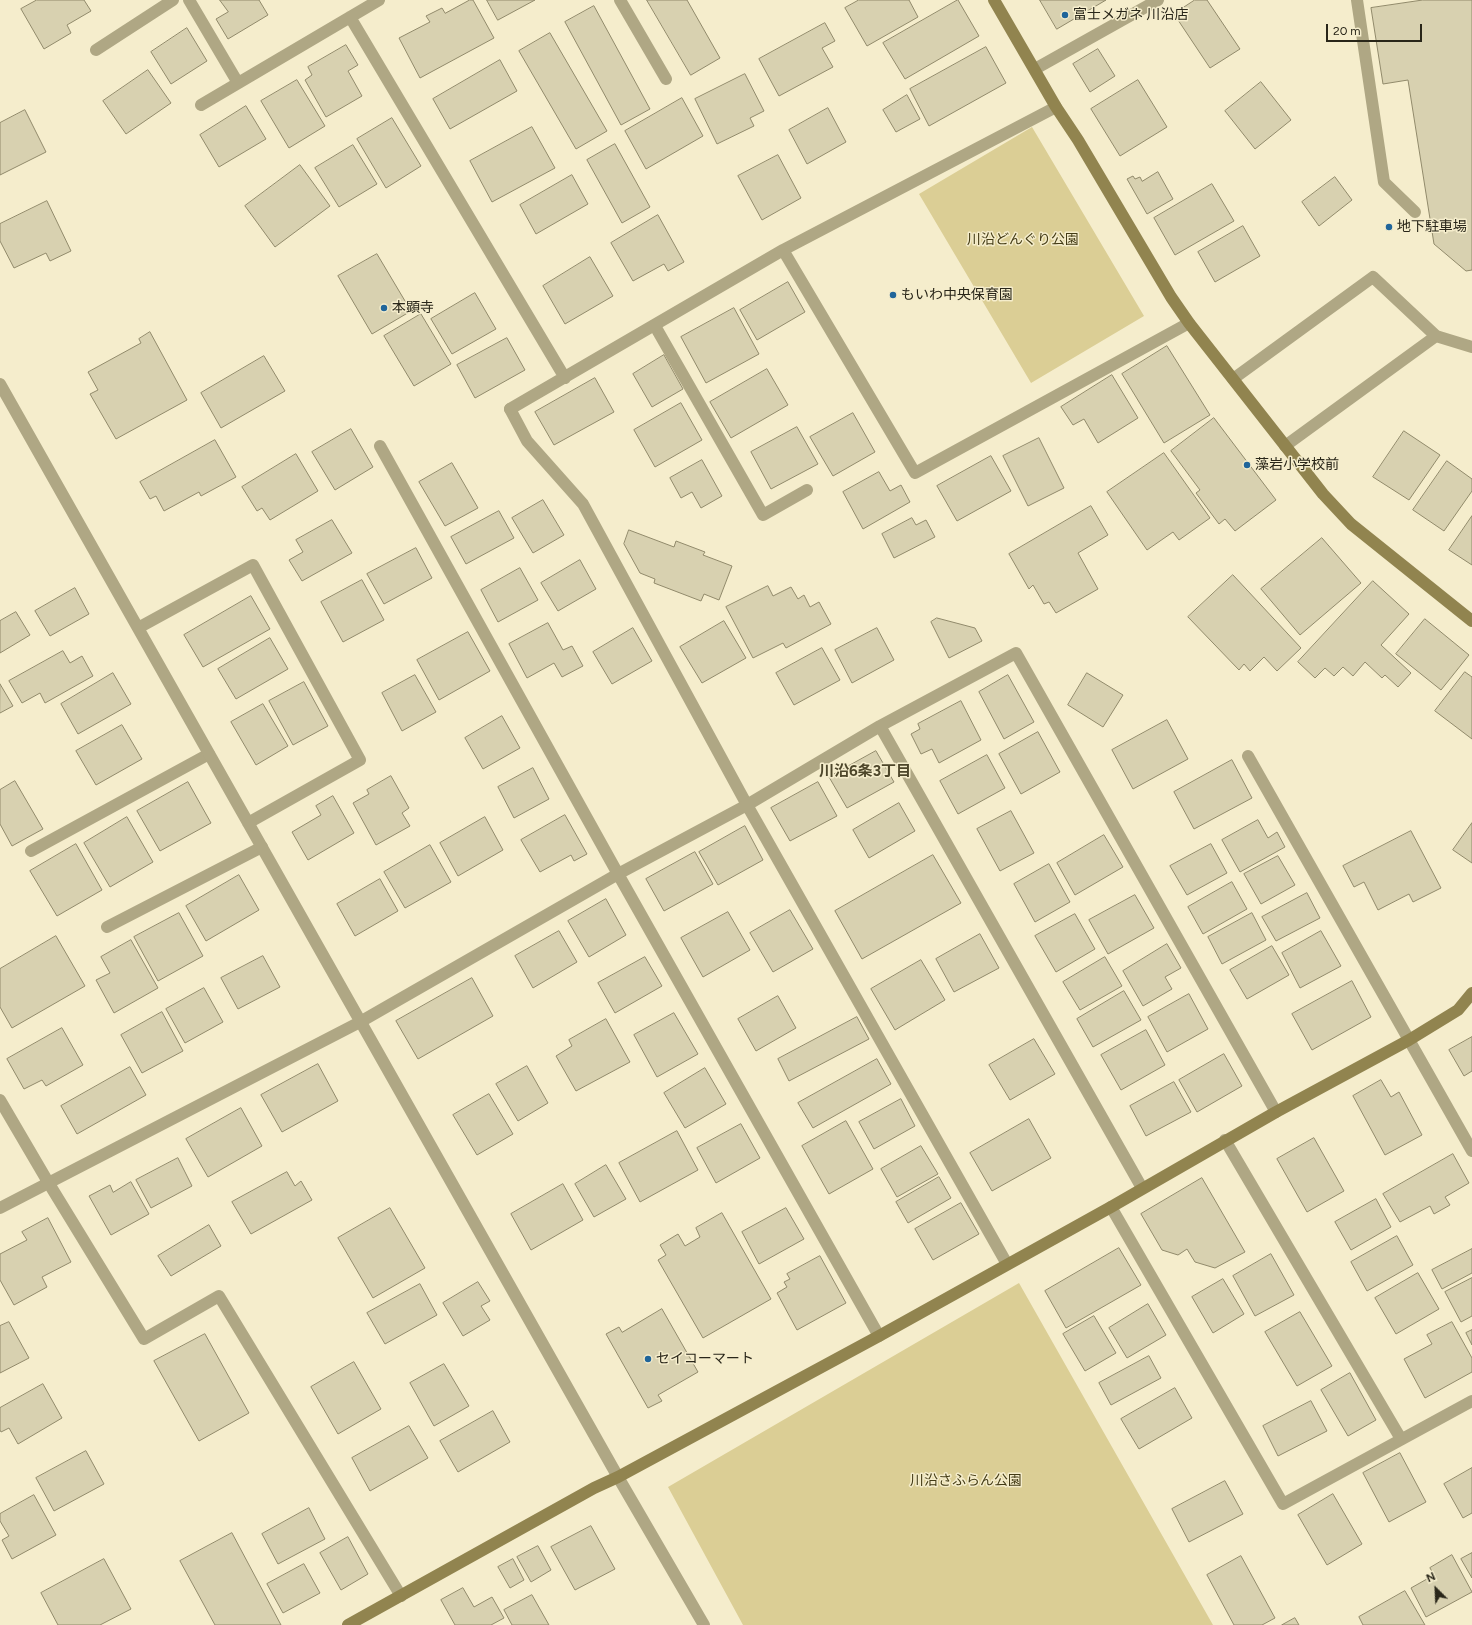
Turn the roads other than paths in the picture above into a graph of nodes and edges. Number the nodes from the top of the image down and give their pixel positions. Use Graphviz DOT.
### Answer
graph roads {
  1 [pos="173,0"];
  2 [pos="189,0"];
  3 [pos="379,0"];
  4 [pos="620,0"];
  5 [pos="994,0"];
  6 [pos="1158,0"];
  7 [pos="1358,0"];
  8 [pos="350,17"];
  9 [pos="96,50"];
  10 [pos="1035,69"];
  11 [pos="666,79"];
  12 [pos="238,83"];
  13 [pos="201,105"];
  14 [pos="1056,107"];
  15 [pos="1415,212"];
  16 [pos="783,250"];
  17 [pos="1189,323"];
  18 [pos="655,326"];
  19 [pos="1436,336"];
  20 [pos="1472,347"];
  21 [pos="565,378"];
  22 [pos="1233,379"];
  23 [pos="0,384"];
  24 [pos="380,446"];
  25 [pos="1285,446"];
  26 [pos="807,490"];
  27 [pos="1472,621"];
  28 [pos="138,628"];
  29 [pos="880,726"];
  30 [pos="209,754"];
  31 [pos="1248,756"];
  32 [pos="747,805"];
  33 [pos="248,823"];
  34 [pos="262,847"];
  35 [pos="31,851"];
  36 [pos="618,874"];
  37 [pos="107,927"];
  38 [pos="1472,993"];
  39 [pos="360,1022"];
  40 [pos="1409,1040"];
  41 [pos="0,1100"];
  42 [pos="1276,1112"];
  43 [pos="1225,1140"];
  44 [pos="1472,1151"];
  45 [pos="48,1182"];
  46 [pos="1142,1188"];
  47 [pos="1111,1207"];
  48 [pos="0,1208"];
  49 [pos="1007,1264"];
  50 [pos="879,1336"];
  51 [pos="1472,1401"];
  52 [pos="1402,1439"];
  53 [pos="618,1477"];
  54 [pos="401,1596"];
  55 [pos="348,1625"];
  56 [pos="704,1625"];
  1 -- 9 [label="street"];
  2 -- 12 [label="street"];
  3 -- 8 [label="street"];
  4 -- 11 [label="street"];
  5 -- 10 [label="street"];
  6 -- 10 [label="street"];
  7 -- 15 [label="street"];
  8 -- 12 [label="street"];
  8 -- 21 [label="street"];
  10 -- 14 [label="street"];
  12 -- 13 [label="street"];
  14 -- 16 [label="street"];
  14 -- 17 [label="street"];
  16 -- 17 [label="street"];
  16 -- 18 [label="street"];
  17 -- 22 [label="street"];
  18 -- 21 [label="street"];
  18 -- 26 [label="street"];
  19 -- 20 [label="street"];
  19 -- 22 [label="street"];
  19 -- 25 [label="street"];
  21 -- 32 [label="street"];
  22 -- 25 [label="street"];
  23 -- 28 [label="street"];
  24 -- 36 [label="street"];
  25 -- 27 [label="street"];
  28 -- 30 [label="street"];
  28 -- 33 [label="street"];
  29 -- 32 [label="street"];
  29 -- 42 [label="street"];
  29 -- 46 [label="street"];
  30 -- 33 [label="street"];
  30 -- 35 [label="street"];
  31 -- 40 [label="street"];
  32 -- 36 [label="street"];
  32 -- 49 [label="street"];
  33 -- 34 [label="street"];
  34 -- 37 [label="street"];
  34 -- 39 [label="street"];
  36 -- 39 [label="street"];
  36 -- 50 [label="street"];
  38 -- 40 [label="street"];
  39 -- 45 [label="street"];
  39 -- 53 [label="street"];
  40 -- 42 [label="street"];
  40 -- 44 [label="street"];
  41 -- 45 [label="street"];
  42 -- 43 [label="street"];
  43 -- 46 [label="street"];
  43 -- 52 [label="street"];
  45 -- 48 [label="street"];
  45 -- 54 [label="street"];
  46 -- 47 [label="street"];
  47 -- 49 [label="street"];
  47 -- 52 [label="street"];
  49 -- 50 [label="street"];
  50 -- 53 [label="street"];
  51 -- 52 [label="street"];
  53 -- 54 [label="street"];
  53 -- 56 [label="street"];
  54 -- 55 [label="street"];
}
